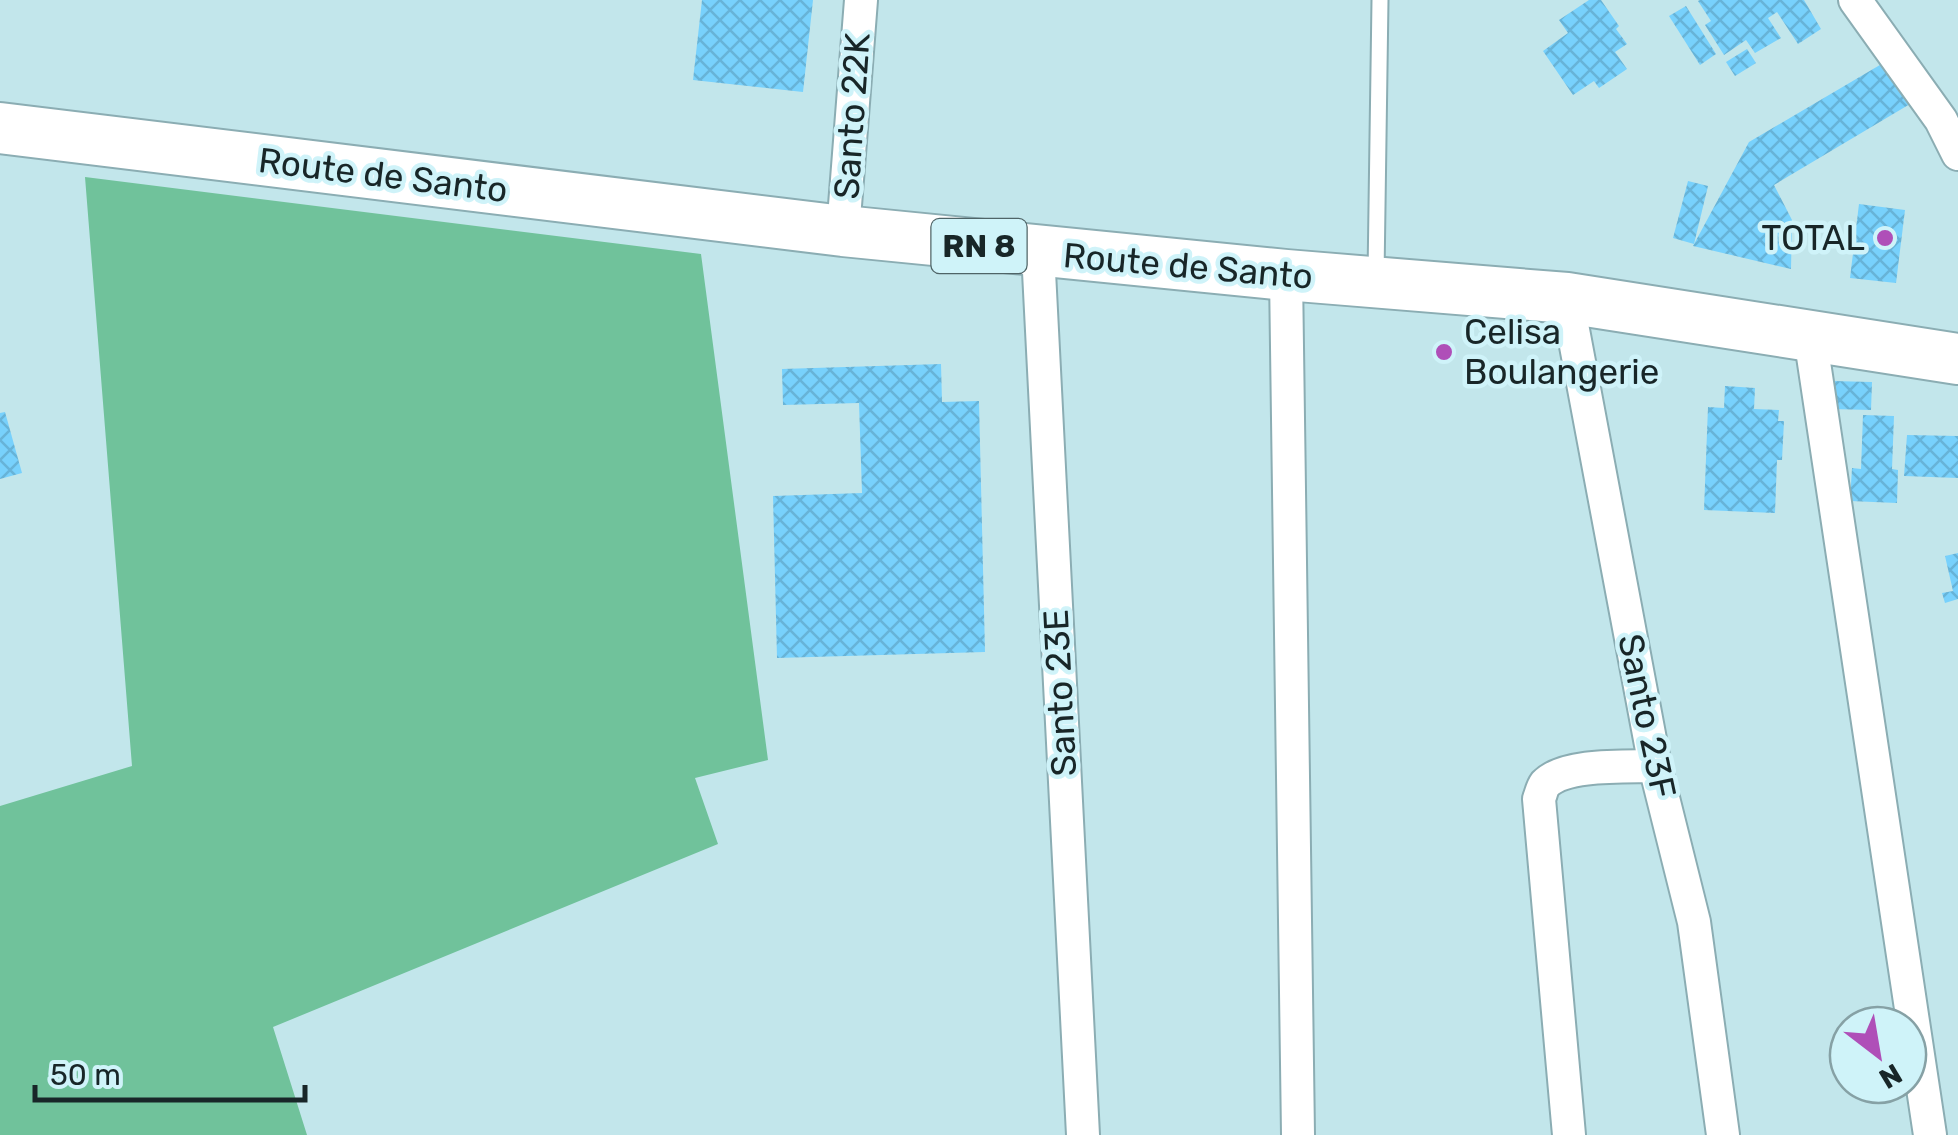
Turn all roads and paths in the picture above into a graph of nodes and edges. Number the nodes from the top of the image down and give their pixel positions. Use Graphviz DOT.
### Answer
graph roads {
  1 [pos="861,0"];
  2 [pos="1380,0"];
  3 [pos="1855,0"];
  4 [pos="1950,115"];
  5 [pos="0,128"];
  6 [pos="1958,154"];
  7 [pos="843,231"];
  8 [pos="1038,252"];
  9 [pos="1286,276"];
  10 [pos="1376,283"];
  11 [pos="1567,298"];
  12 [pos="1810,336"];
  13 [pos="1958,359"];
  14 [pos="1655,766"];
  15 [pos="1083,1135"];
  16 [pos="1298,1135"];
  17 [pos="1569,1135"];
  18 [pos="1722,1135"];
  19 [pos="1930,1135"];
  1 -- 7 [label="street, Santo 22K"];
  2 -- 10 [label="lane"];
  3 -- 4 [label="street"];
  4 -- 6 [label="street"];
  5 -- 7 [label="main road, Route de Santo / RN 8"];
  7 -- 8 [label="main road, Route de Santo / RN 8"];
  8 -- 9 [label="main road, Route de Santo / RN 8"];
  8 -- 15 [label="street, Santo 23E"];
  9 -- 10 [label="main road, Route de Santo / RN 8"];
  9 -- 16 [label="street"];
  10 -- 11 [label="main road, Route de Santo / RN 8"];
  11 -- 12 [label="main road, Route de Santo / RN 8"];
  11 -- 14 [label="street, Santo 23F"];
  12 -- 13 [label="main road, Route de Santo / RN 8"];
  12 -- 19 [label="street"];
  14 -- 17 [label="street"];
  14 -- 18 [label="street, Santo 23F"];
}
